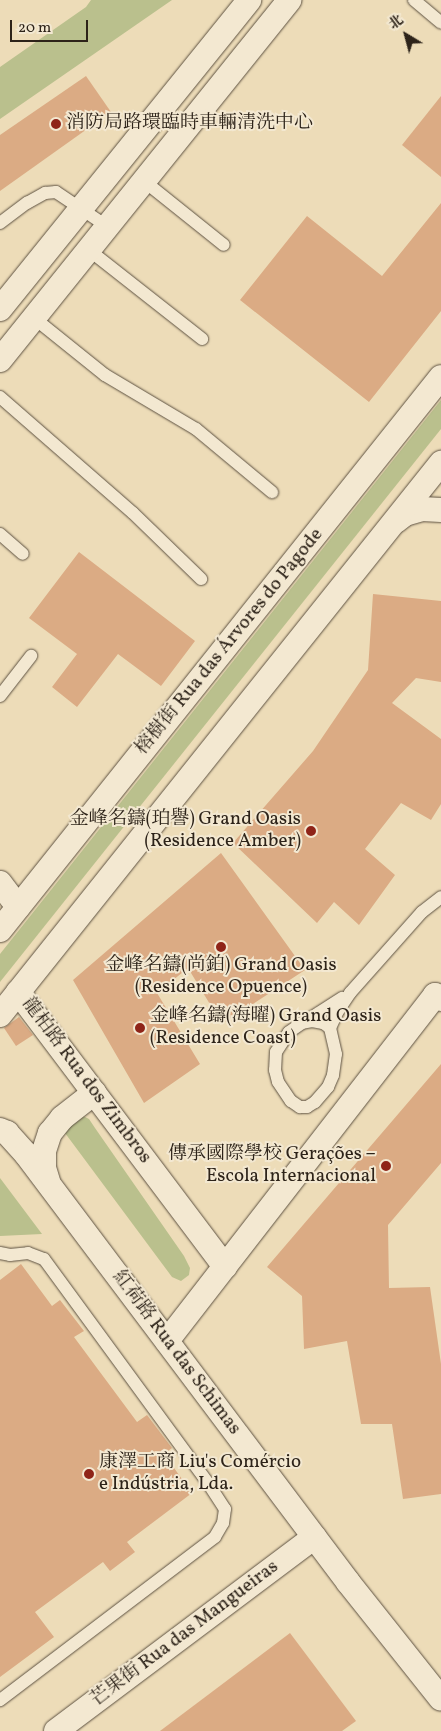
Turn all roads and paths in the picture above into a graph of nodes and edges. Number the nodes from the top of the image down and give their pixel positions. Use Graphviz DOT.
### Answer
graph roads {
  1 [pos="249,0"];
  2 [pos="290,0"];
  3 [pos="414,0"];
  4 [pos="441,23"];
  5 [pos="144,181"];
  6 [pos="81,208"];
  7 [pos="0,224"];
  8 [pos="108,226"];
  9 [pos="224,245"];
  10 [pos="89,250"];
  11 [pos="0,309"];
  12 [pos="34,318"];
  13 [pos="202,339"];
  14 [pos="0,360"];
  15 [pos="441,377"];
  16 [pos="0,397"];
  17 [pos="441,463"];
  18 [pos="272,492"];
  19 [pos="441,510"];
  20 [pos="394,522"];
  21 [pos="0,534"];
  22 [pos="23,554"];
  23 [pos="201,579"];
  24 [pos="30,656"];
  25 [pos="0,696"];
  26 [pos="0,883"];
  27 [pos="441,888"];
  28 [pos="441,897"];
  29 [pos="18,907"];
  30 [pos="422,912"];
  31 [pos="0,930"];
  32 [pos="18,992"];
  33 [pos="350,993"];
  34 [pos="441,999"];
  35 [pos="0,1015"];
  36 [pos="302,1023"];
  37 [pos="330,1028"];
  38 [pos="94,1093"];
  39 [pos="0,1130"];
  40 [pos="49,1185"];
  41 [pos="0,1253"];
  42 [pos="225,1267"];
  43 [pos="167,1341"];
  44 [pos="314,1537"];
  45 [pos="441,1699"];
  46 [pos="0,1700"];
  47 [pos="56,1731"];
  1 -- 6 [label="street"];
  2 -- 5 [label="street"];
  3 -- 4 [label="lane"];
  5 -- 8 [label="street"];
  5 -- 9 [label="lane"];
  6 -- 7 [label="lane"];
  6 -- 8 [label="lane"];
  6 -- 11 [label="street"];
  8 -- 10 [label="street"];
  10 -- 12 [label="street"];
  10 -- 13 [label="lane"];
  12 -- 14 [label="street"];
  12 -- 18 [label="lane"];
  15 -- 29 [label="street, 榕樹街 Rua das Árvores do Pagode"];
  16 -- 23 [label="lane"];
  17 -- 20 [label="street"];
  19 -- 20 [label="street"];
  20 -- 32 [label="street"];
  21 -- 22 [label="lane"];
  24 -- 25 [label="lane"];
  26 -- 29 [label="street"];
  27 -- 30 [label="lane"];
  28 -- 30 [label="lane"];
  29 -- 31 [label="street, 榕樹街 Rua das Árvores do Pagode"];
  30 -- 33 [label="lane"];
  32 -- 35 [label="street"];
  32 -- 38 [label="street, 龍柏路 Rua dos Zimbros"];
  33 -- 36 [label="lane"];
  33 -- 37 [label="lane"];
  34 -- 42 [label="street"];
  36 -- 37 [label="lane"];
  36 -- 37 [label="lane"];
  38 -- 40 [label="street"];
  38 -- 42 [label="street, 龍柏路 Rua dos Zimbros"];
  39 -- 40 [label="street, 紅荷路 Rua das Schimas"];
  40 -- 43 [label="street, 紅荷路 Rua das Schimas"];
  41 -- 46 [label="lane"];
  42 -- 43 [label="street"];
  43 -- 44 [label="street, 紅荷路 Rua das Schimas"];
  44 -- 45 [label="street, 紅荷路 Rua das Schimas"];
  44 -- 47 [label="street, 芒果街 Rua das Mangueiras"];
}
